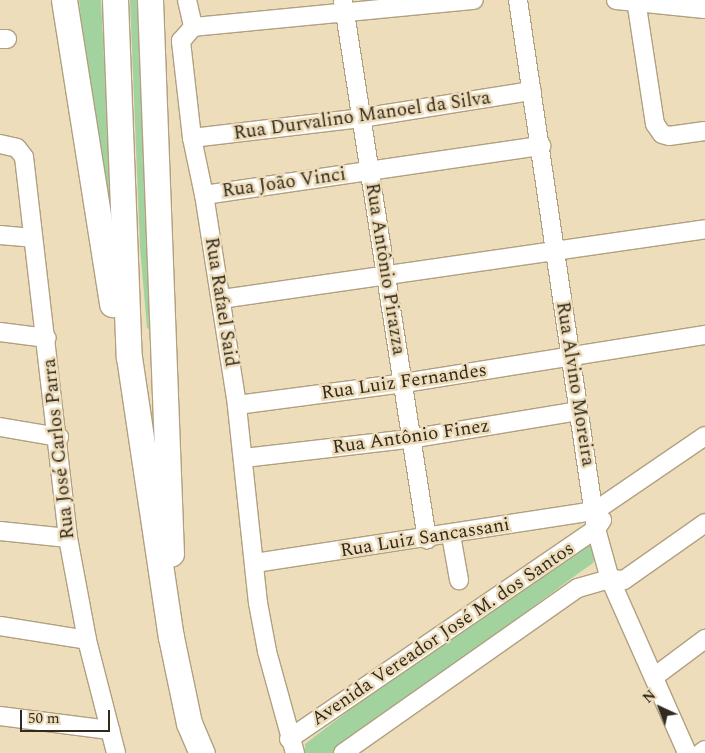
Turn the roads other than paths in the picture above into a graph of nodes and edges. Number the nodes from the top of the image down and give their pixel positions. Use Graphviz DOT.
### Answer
graph roads {
  1 [pos="64,0"];
  2 [pos="115,0"];
  3 [pos="150,0"];
  4 [pos="188,0"];
  5 [pos="474,0"];
  6 [pos="518,0"];
  7 [pos="616,0"];
  8 [pos="636,1"];
  9 [pos="344,7"];
  10 [pos="705,9"];
  11 [pos="193,27"];
  12 [pos="532,91"];
  13 [pos="361,118"];
  14 [pos="705,131"];
  15 [pos="192,138"];
  16 [pos="6,145"];
  17 [pos="541,146"];
  18 [pos="369,171"];
  19 [pos="204,195"];
  20 [pos="705,229"];
  21 [pos="0,235"];
  22 [pos="33,238"];
  23 [pos="554,253"];
  24 [pos="386,277"];
  25 [pos="221,299"];
  26 [pos="0,332"];
  27 [pos="705,335"];
  28 [pos="47,338"];
  29 [pos="571,357"];
  30 [pos="404,383"];
  31 [pos="237,405"];
  32 [pos="578,411"];
  33 [pos="0,427"];
  34 [pos="705,436"];
  35 [pos="59,437"];
  36 [pos="410,440"];
  37 [pos="142,455"];
  38 [pos="244,458"];
  39 [pos="618,496"];
  40 [pos="595,510"];
  41 [pos="705,523"];
  42 [pos="596,529"];
  43 [pos="0,531"];
  44 [pos="451,535"];
  45 [pos="68,538"];
  46 [pos="427,539"];
  47 [pos="255,563"];
  48 [pos="610,579"];
  49 [pos="459,580"];
  50 [pos="0,626"];
  51 [pos="171,637"];
  52 [pos="705,639"];
  53 [pos="86,640"];
  54 [pos="654,677"];
  55 [pos="0,716"];
  56 [pos="110,730"];
  57 [pos="292,746"];
  58 [pos="705,750"];
  59 [pos="116,753"];
  60 [pos="202,753"];
  61 [pos="343,753"];
  62 [pos="687,753"];
  63 [pos="701,753"];
  1 -- 37 [label="highway"];
  2 -- 37 [label="highway"];
  3 -- 51 [label="highway"];
  4 -- 11 [label="street"];
  5 -- 9 [label="street"];
  6 -- 12 [label="street, Rua Alvino Moreira"];
  7 -- 8 [label="street"];
  8 -- 10 [label="street"];
  8 -- 14 [label="street"];
  9 -- 11 [label="street"];
  9 -- 13 [label="street, Rua Antônio Pirazza"];
  11 -- 15 [label="street, Rua Rafael Said"];
  12 -- 13 [label="street, Rua Durvalino Manoel da Silva"];
  12 -- 17 [label="street, Rua Alvino Moreira"];
  13 -- 15 [label="street, Rua Durvalino Manoel da Silva"];
  13 -- 18 [label="street, Rua Antônio Pirazza"];
  15 -- 19 [label="street, Rua Rafael Said"];
  16 -- 22 [label="street, Rua José Carlos Parra"];
  17 -- 18 [label="street, Rua João Vinci"];
  17 -- 23 [label="street, Rua Alvino Moreira"];
  18 -- 19 [label="street, Rua João Vinci"];
  18 -- 24 [label="street, Rua Antônio Pirazza"];
  19 -- 25 [label="street, Rua Rafael Said"];
  20 -- 23 [label="street"];
  21 -- 22 [label="street"];
  22 -- 28 [label="street, Rua José Carlos Parra"];
  23 -- 24 [label="street"];
  23 -- 29 [label="street, Rua Alvino Moreira"];
  24 -- 25 [label="street"];
  24 -- 30 [label="street, Rua Antônio Pirazza"];
  25 -- 31 [label="street, Rua Rafael Said"];
  26 -- 28 [label="street"];
  27 -- 29 [label="street, Rua Luiz Fernandes"];
  28 -- 35 [label="street, Rua José Carlos Parra"];
  29 -- 30 [label="street, Rua Luiz Fernandes"];
  29 -- 32 [label="street, Rua Alvino Moreira"];
  30 -- 31 [label="street, Rua Luiz Fernandes"];
  30 -- 36 [label="street, Rua Antônio Pirazza"];
  31 -- 38 [label="street, Rua Rafael Said"];
  32 -- 36 [label="street, Rua Antônio Finez"];
  32 -- 40 [label="street, Rua Alvino Moreira"];
  33 -- 35 [label="street"];
  34 -- 39 [label="street"];
  35 -- 45 [label="street, Rua José Carlos Parra"];
  36 -- 38 [label="street, Rua Antônio Finez"];
  36 -- 46 [label="street, Rua Antônio Pirazza"];
  37 -- 51 [label="highway"];
  38 -- 47 [label="street, Rua Rafael Said"];
  39 -- 40 [label="street"];
  39 -- 42 [label="street"];
  40 -- 42 [label="street, Rua Alvino Moreira"];
  40 -- 44 [label="street, Rua Luiz Sancassani"];
  41 -- 48 [label="street, Avenida Vereador José M. dos Santos"];
  42 -- 48 [label="street, Rua Alvino Moreira"];
  42 -- 57 [label="street, Avenida Vereador José M. dos Santos"];
  43 -- 45 [label="street"];
  44 -- 46 [label="street, Rua Luiz Sancassani"];
  44 -- 49 [label="street"];
  45 -- 53 [label="street, Rua José Carlos Parra"];
  46 -- 47 [label="street, Rua Luiz Sancassani"];
  47 -- 57 [label="street, Rua Rafael Said"];
  48 -- 54 [label="street, Rua Alvino Moreira"];
  48 -- 61 [label="street, Avenida Vereador José M. dos Santos"];
  50 -- 53 [label="street"];
  51 -- 60 [label="highway"];
  52 -- 54 [label="street"];
  53 -- 56 [label="street, Rua José Carlos Parra"];
  54 -- 62 [label="street, Rua Alvino Moreira"];
  55 -- 56 [label="street"];
  56 -- 59 [label="street, Rua José Carlos Parra"];
  58 -- 63 [label="street"];
}
